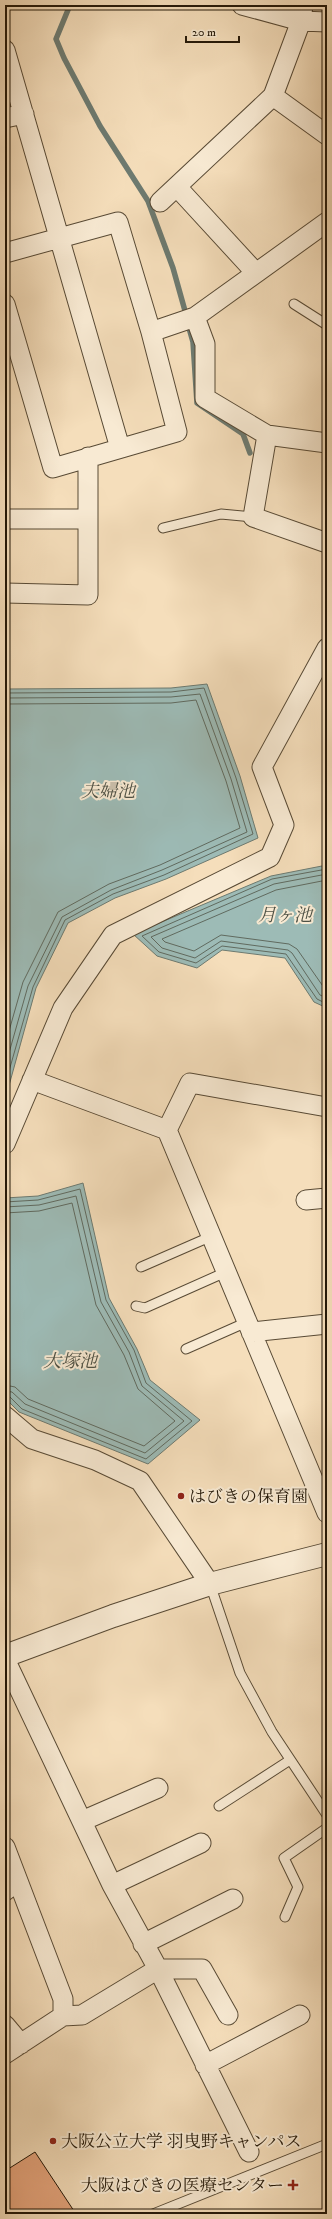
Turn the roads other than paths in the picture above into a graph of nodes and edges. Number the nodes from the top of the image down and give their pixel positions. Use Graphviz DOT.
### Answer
graph roads {
  1 [pos="242,5"];
  2 [pos="302,13"];
  3 [pos="327,22"];
  4 [pos="5,50"];
  5 [pos="273,96"];
  6 [pos="24,114"];
  7 [pos="5,118"];
  8 [pos="327,135"];
  9 [pos="177,187"];
  10 [pos="160,202"];
  11 [pos="327,222"];
  12 [pos="61,238"];
  13 [pos="5,253"];
  14 [pos="256,273"];
  15 [pos="5,304"];
  16 [pos="294,304"];
  17 [pos="195,317"];
  18 [pos="327,325"];
  19 [pos="151,332"];
  20 [pos="8,335"];
  21 [pos="267,435"];
  22 [pos="327,443"];
  23 [pos="120,448"];
  24 [pos="88,457"];
  25 [pos="253,516"];
  26 [pos="5,519"];
  27 [pos="88,519"];
  28 [pos="163,528"];
  29 [pos="327,543"];
  30 [pos="5,593"];
  31 [pos="327,648"];
  32 [pos="32,1080"];
  33 [pos="327,1108"];
  34 [pos="166,1130"];
  35 [pos="5,1144"];
  36 [pos="327,1198"];
  37 [pos="306,1200"];
  38 [pos="212,1236"];
  39 [pos="141,1267"];
  40 [pos="226,1272"];
  41 [pos="136,1306"];
  42 [pos="327,1324"];
  43 [pos="249,1327"];
  44 [pos="186,1349"];
  45 [pos="5,1416"];
  46 [pos="327,1513"];
  47 [pos="327,1554"];
  48 [pos="210,1584"];
  49 [pos="5,1657"];
  50 [pos="290,1760"];
  51 [pos="158,1788"];
  52 [pos="219,1806"];
  53 [pos="327,1815"];
  54 [pos="82,1820"];
  55 [pos="327,1828"];
  56 [pos="201,1843"];
  57 [pos="5,1847"];
  58 [pos="112,1885"];
  59 [pos="11,1886"];
  60 [pos="233,1899"];
  61 [pos="285,1917"];
  62 [pos="143,1944"];
  63 [pos="158,1969"];
  64 [pos="228,2015"];
  65 [pos="300,2015"];
  66 [pos="63,2016"];
  67 [pos="5,2025"];
  68 [pos="21,2044"];
  69 [pos="5,2054"];
  70 [pos="205,2065"];
  71 [pos="327,2144"];
  72 [pos="249,2152"];
  73 [pos="152,2214"];
  1 -- 2 [label="street"];
  2 -- 3 [label="street"];
  2 -- 5 [label="street"];
  4 -- 6 [label="street"];
  5 -- 8 [label="street"];
  5 -- 9 [label="street"];
  6 -- 7 [label="street"];
  6 -- 12 [label="street"];
  9 -- 10 [label="street"];
  9 -- 14 [label="street"];
  11 -- 14 [label="street"];
  12 -- 13 [label="street"];
  12 -- 19 [label="street"];
  12 -- 23 [label="street"];
  14 -- 17 [label="street"];
  15 -- 20 [label="street"];
  16 -- 18 [label="lane"];
  17 -- 19 [label="street"];
  17 -- 21 [label="street"];
  19 -- 23 [label="street"];
  20 -- 24 [label="street"];
  21 -- 22 [label="street"];
  21 -- 25 [label="street"];
  23 -- 24 [label="street"];
  24 -- 27 [label="street"];
  25 -- 28 [label="lane"];
  25 -- 29 [label="street"];
  26 -- 27 [label="street"];
  27 -- 30 [label="street"];
  31 -- 32 [label="street"];
  32 -- 34 [label="street"];
  32 -- 35 [label="street"];
  33 -- 34 [label="street"];
  34 -- 38 [label="street"];
  36 -- 37 [label="street"];
  38 -- 39 [label="lane"];
  38 -- 40 [label="street"];
  40 -- 41 [label="lane"];
  40 -- 43 [label="street"];
  42 -- 43 [label="street"];
  43 -- 44 [label="lane"];
  43 -- 46 [label="street"];
  45 -- 48 [label="street"];
  47 -- 48 [label="street"];
  48 -- 49 [label="street"];
  48 -- 50 [label="lane"];
  49 -- 54 [label="street"];
  50 -- 52 [label="lane"];
  50 -- 53 [label="lane"];
  51 -- 54 [label="street"];
  54 -- 58 [label="street"];
  55 -- 61 [label="lane"];
  56 -- 58 [label="street"];
  57 -- 59 [label="street"];
  58 -- 62 [label="street"];
  59 -- 66 [label="street"];
  60 -- 62 [label="street"];
  62 -- 63 [label="street"];
  63 -- 64 [label="street"];
  63 -- 66 [label="street"];
  63 -- 70 [label="street"];
  65 -- 70 [label="street"];
  66 -- 68 [label="street"];
  67 -- 68 [label="street"];
  68 -- 69 [label="street"];
  70 -- 72 [label="street"];
  71 -- 73 [label="lane"];
}
